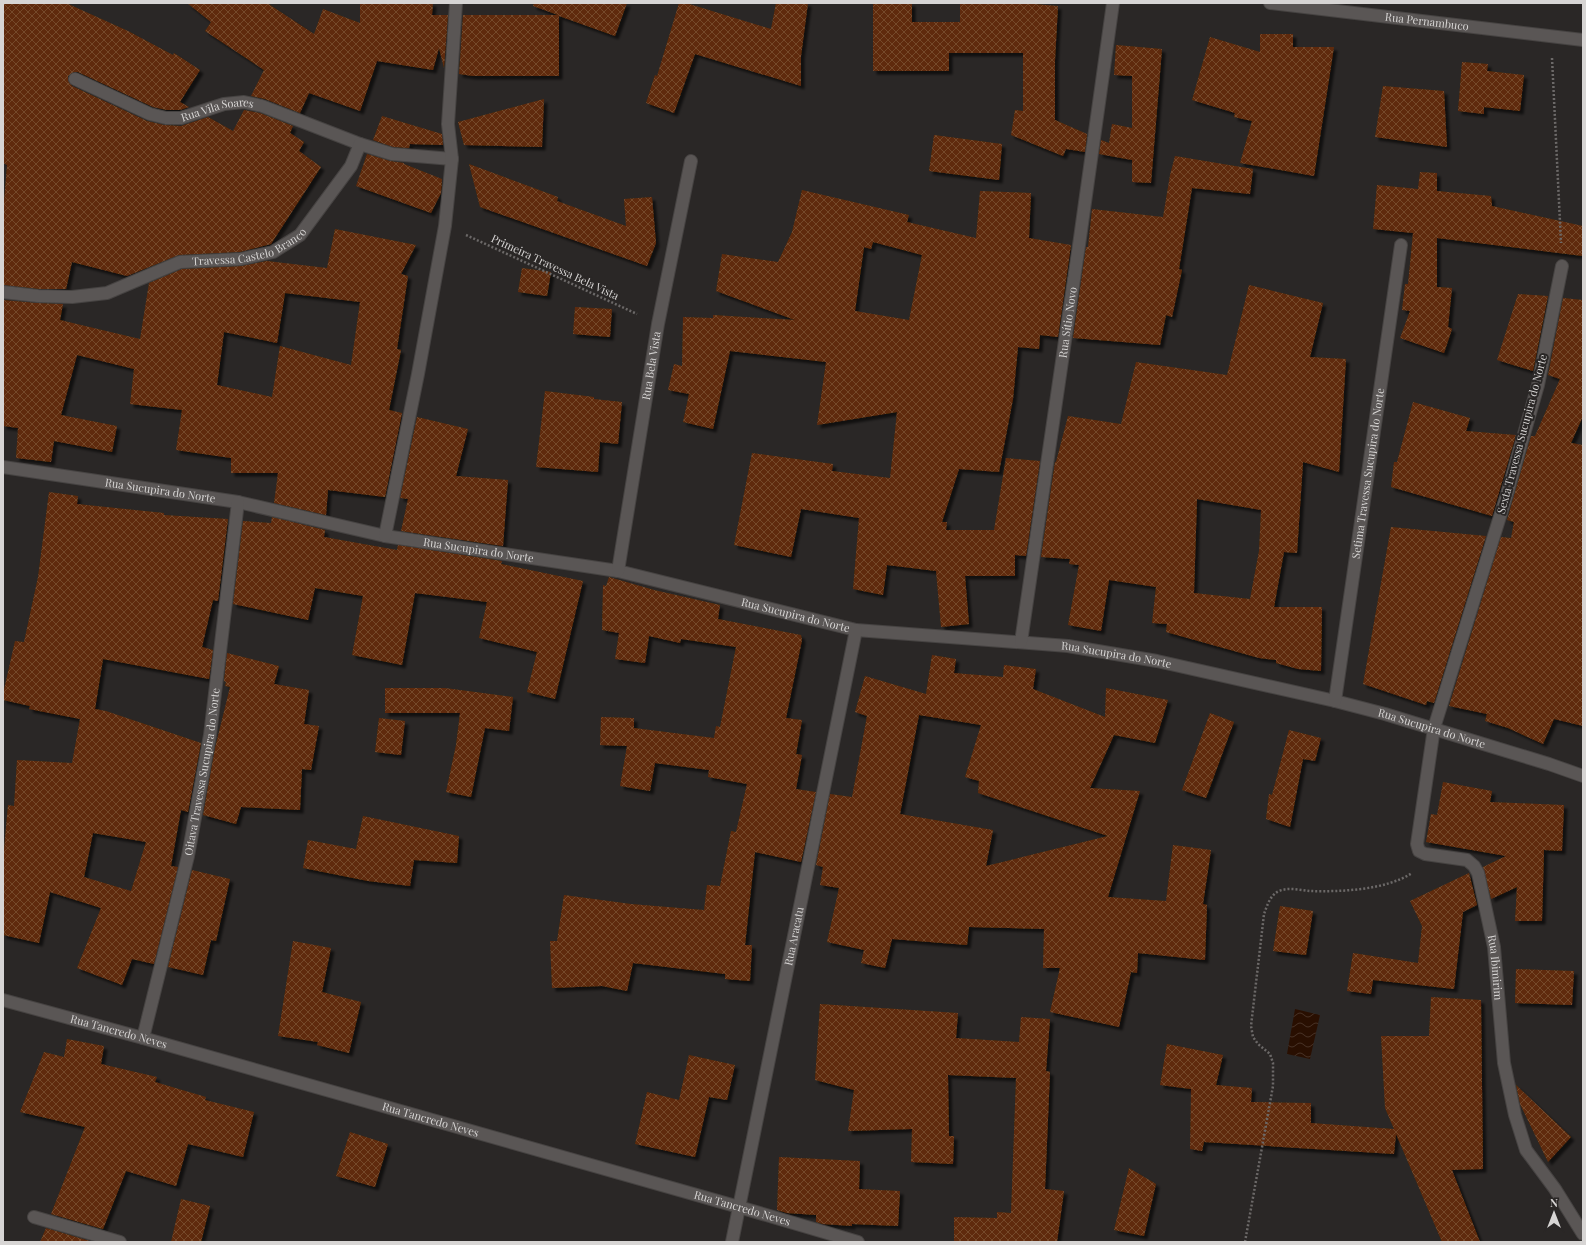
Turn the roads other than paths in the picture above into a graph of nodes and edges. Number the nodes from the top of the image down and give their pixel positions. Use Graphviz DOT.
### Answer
graph roads {
  1 [pos="456,3"];
  2 [pos="1113,3"];
  3 [pos="1270,3"];
  4 [pos="1583,40"];
  5 [pos="75,80"];
  6 [pos="360,144"];
  7 [pos="452,158"];
  8 [pos="691,161"];
  9 [pos="1401,245"];
  10 [pos="1562,266"];
  11 [pos="3,292"];
  12 [pos="3,467"];
  13 [pos="238,502"];
  14 [pos="385,536"];
  15 [pos="618,571"];
  16 [pos="856,630"];
  17 [pos="1021,642"];
  18 [pos="1335,701"];
  19 [pos="1434,728"];
  20 [pos="1583,776"];
  21 [pos="3,1000"];
  22 [pos="143,1038"];
  23 [pos="739,1207"];
  24 [pos="34,1216"];
  25 [pos="1583,1234"];
  26 [pos="120,1242"];
  27 [pos="732,1242"];
  28 [pos="858,1242"];
  1 -- 7 [label="street"];
  2 -- 17 [label="street, Rua Sítio Novo"];
  3 -- 4 [label="street, Rua Pernambuco"];
  5 -- 6 [label="street, Rua Vila Soares"];
  6 -- 7 [label="street"];
  6 -- 11 [label="street, Travessa Castelo Branco"];
  7 -- 14 [label="street"];
  8 -- 15 [label="street, Rua Bela Vista"];
  9 -- 18 [label="street, Setima Travessa Sucupira do Norte"];
  10 -- 19 [label="street, Sexta Travessa Sucupira do Norte"];
  12 -- 13 [label="street, Rua Sucupira do Norte"];
  13 -- 14 [label="street, Rua Sucupira do Norte"];
  13 -- 22 [label="street, Oitava Travessa Sucupira do Norte"];
  14 -- 15 [label="street, Rua Sucupira do Norte"];
  15 -- 16 [label="street, Rua Sucupira do Norte"];
  16 -- 17 [label="street, Rua Sucupira do Norte"];
  16 -- 23 [label="street, Rua Aracatu"];
  17 -- 18 [label="street, Rua Sucupira do Norte"];
  18 -- 19 [label="street, Rua Sucupira do Norte"];
  19 -- 20 [label="street, Rua Sucupira do Norte"];
  19 -- 25 [label="street, Rua Ibimirim"];
  21 -- 22 [label="street, Rua Tancredo Neves"];
  22 -- 23 [label="street, Rua Tancredo Neves"];
  23 -- 27 [label="street, Rua Aracatu"];
  23 -- 28 [label="street, Rua Tancredo Neves"];
  24 -- 26 [label="street"];
}
